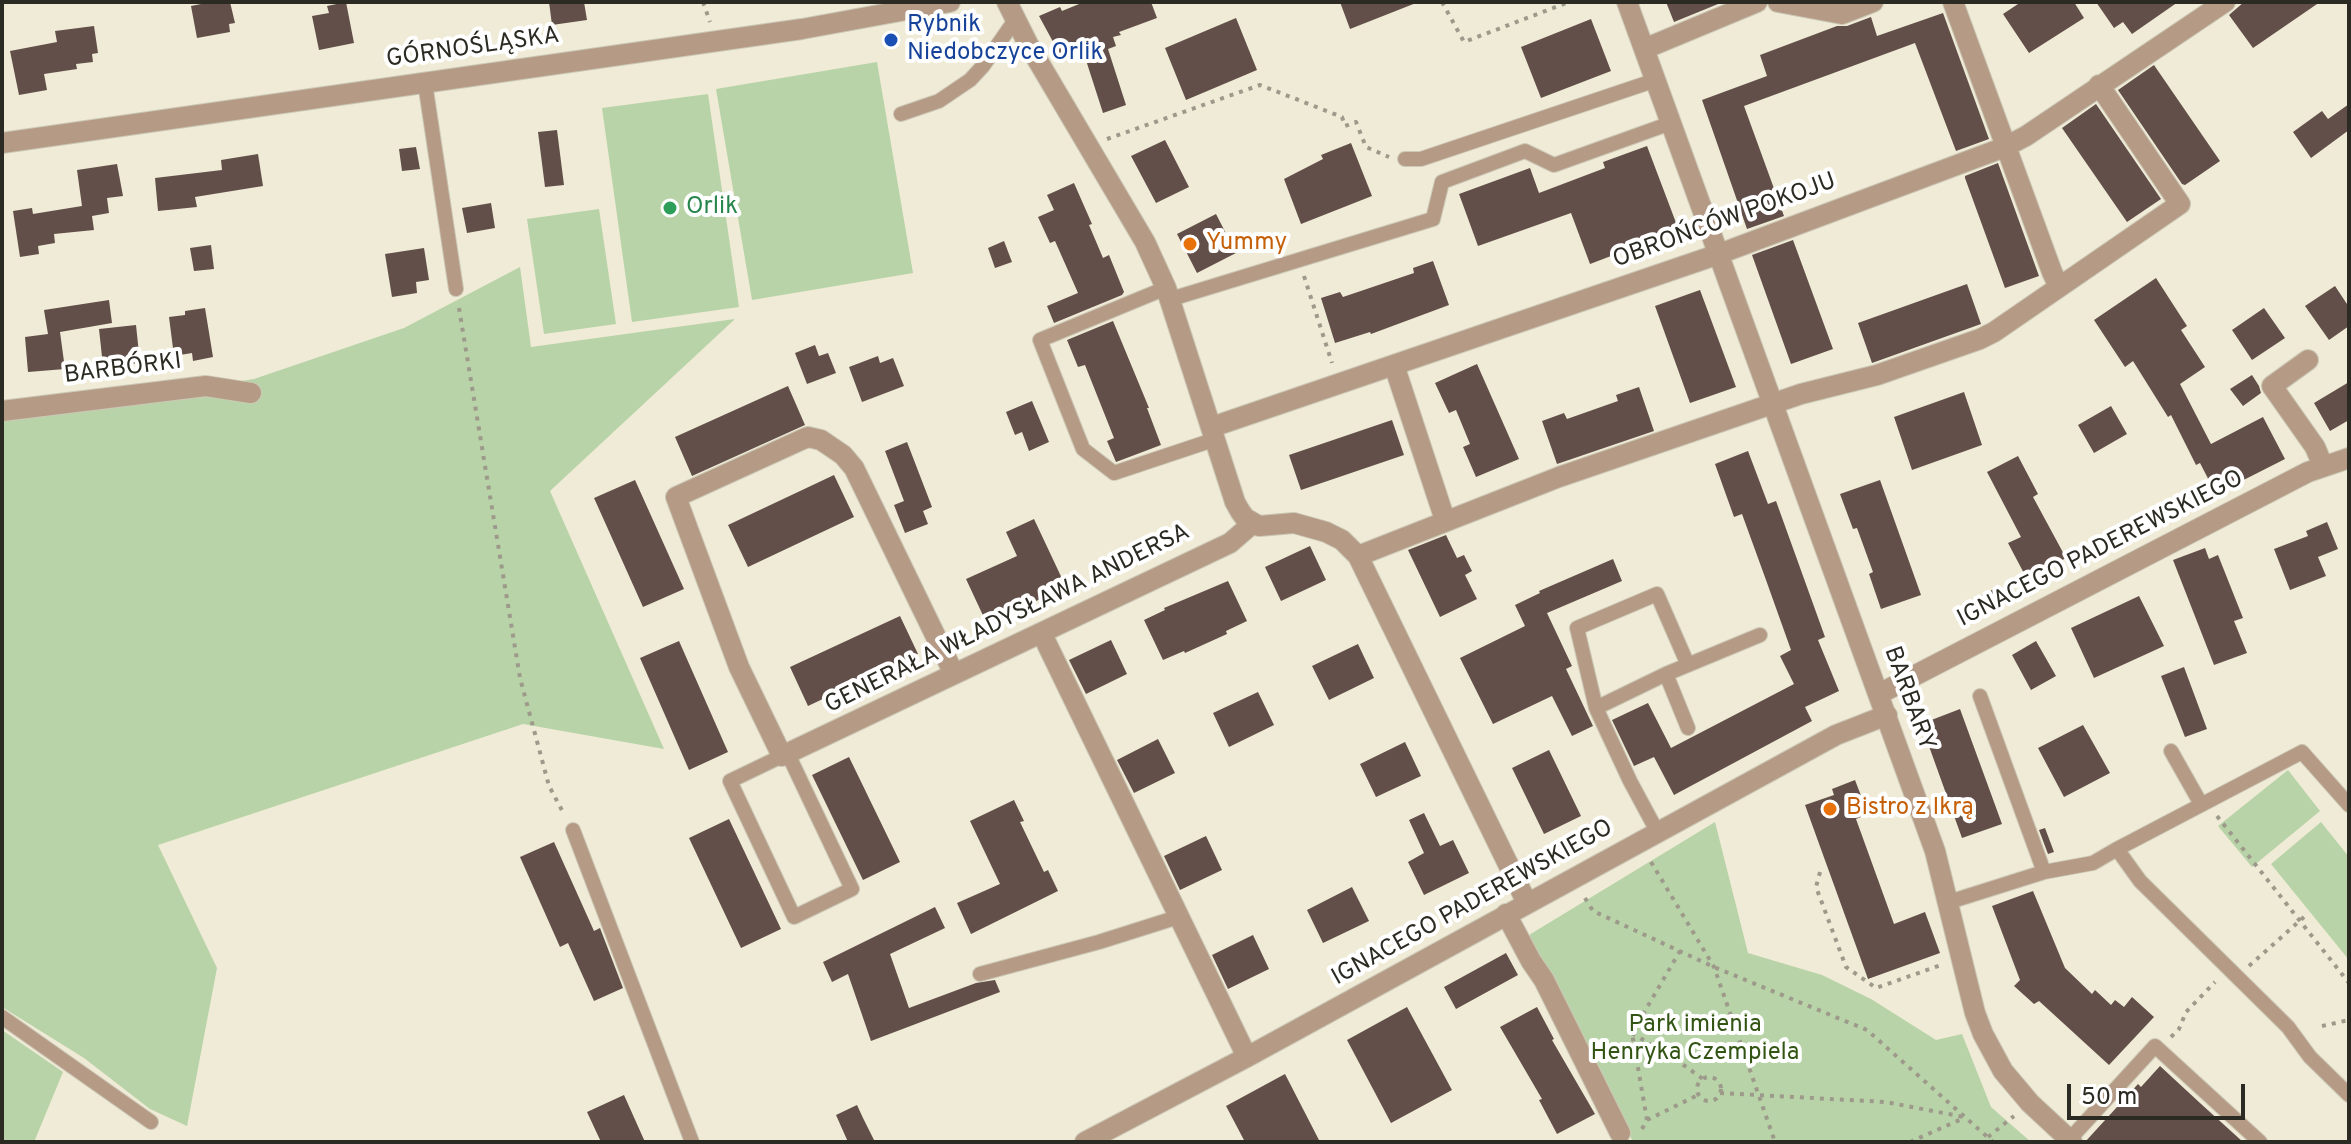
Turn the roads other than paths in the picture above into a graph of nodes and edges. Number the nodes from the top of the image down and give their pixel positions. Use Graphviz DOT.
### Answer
graph roads {
  1 [pos="950,2"];
  2 [pos="1627,2"];
  3 [pos="1757,2"];
  4 [pos="1778,2"];
  5 [pos="1873,2"];
  6 [pos="1953,2"];
  7 [pos="2225,2"];
  8 [pos="878,9"];
  9 [pos="1011,11"];
  10 [pos="1644,49"];
  11 [pos="1656,80"];
  12 [pos="425,83"];
  13 [pos="2099,85"];
  14 [pos="901,114"];
  15 [pos="1671,123"];
  16 [pos="2,143"];
  17 [pos="2005,147"];
  18 [pos="1405,159"];
  19 [pos="1719,254"];
  20 [pos="2059,287"];
  21 [pos="456,289"];
  22 [pos="1169,293"];
  23 [pos="2308,360"];
  24 [pos="1394,365"];
  25 [pos="251,393"];
  26 [pos="1772,403"];
  27 [pos="2,411"];
  28 [pos="1214,433"];
  29 [pos="2349,458"];
  30 [pos="2323,466"];
  31 [pos="1445,520"];
  32 [pos="1252,524"];
  33 [pos="1358,556"];
  34 [pos="1042,634"];
  35 [pos="1760,635"];
  36 [pos="1688,665"];
  37 [pos="954,674"];
  38 [pos="1666,674"];
  39 [pos="1879,694"];
  40 [pos="1980,696"];
  41 [pos="1596,708"];
  42 [pos="1887,715"];
  43 [pos="1688,728"];
  44 [pos="2171,751"];
  45 [pos="785,755"];
  46 [pos="2201,804"];
  47 [pos="2349,805"];
  48 [pos="573,830"];
  49 [pos="1649,838"];
  50 [pos="2117,849"];
  51 [pos="2044,872"];
  52 [pos="1949,902"];
  53 [pos="1527,903"];
  54 [pos="1506,914"];
  55 [pos="1178,917"];
  56 [pos="980,974"];
  57 [pos="2,1017"];
  58 [pos="1247,1057"];
  59 [pos="2349,1095"];
  60 [pos="151,1122"];
  61 [pos="1620,1133"];
  62 [pos="2070,1141"];
  63 [pos="692,1142"];
  64 [pos="1085,1142"];
  65 [pos="2260,1142"];
  1 -- 8 [label="street, GÓRNOŚLĄSKA"];
  2 -- 10 [label="street, BARBARY"];
  3 -- 10 [label="street"];
  4 -- 5 [label="street"];
  6 -- 17 [label="street"];
  7 -- 13 [label="street, OBROŃCÓW POKOJU"];
  8 -- 12 [label="street, GÓRNOŚLĄSKA"];
  9 -- 14 [label="lane"];
  9 -- 22 [label="street"];
  10 -- 11 [label="street, BARBARY"];
  11 -- 15 [label="street, BARBARY"];
  11 -- 18 [label="lane"];
  12 -- 16 [label="street, GÓRNOŚLĄSKA"];
  12 -- 21 [label="lane"];
  13 -- 17 [label="street, OBROŃCÓW POKOJU"];
  13 -- 20 [label="street"];
  15 -- 19 [label="street, BARBARY"];
  15 -- 22 [label="lane"];
  17 -- 19 [label="street, OBROŃCÓW POKOJU"];
  17 -- 20 [label="street"];
  19 -- 24 [label="street, OBROŃCÓW POKOJU"];
  19 -- 26 [label="street, BARBARY"];
  20 -- 26 [label="street"];
  22 -- 28 [label="street"];
  22 -- 28 [label="lane"];
  23 -- 30 [label="street"];
  24 -- 28 [label="street, OBROŃCÓW POKOJU"];
  24 -- 31 [label="street"];
  25 -- 27 [label="street, BARBÓRKI"];
  26 -- 31 [label="street"];
  26 -- 39 [label="street, BARBARY"];
  28 -- 32 [label="street"];
  29 -- 30 [label="street, IGNACEGO PADEREWSKIEGO"];
  30 -- 39 [label="street, IGNACEGO PADEREWSKIEGO"];
  31 -- 33 [label="street"];
  32 -- 33 [label="street"];
  32 -- 34 [label="street, GENERAŁA WŁADYSŁAWA ANDERSA"];
  33 -- 53 [label="street"];
  34 -- 37 [label="street, GENERAŁA WŁADYSŁAWA ANDERSA"];
  34 -- 55 [label="street"];
  35 -- 36 [label="lane"];
  36 -- 38 [label="lane"];
  36 -- 41 [label="lane"];
  37 -- 45 [label="street, GENERAŁA WŁADYSŁAWA ANDERSA"];
  37 -- 45 [label="street"];
  38 -- 41 [label="lane"];
  38 -- 43 [label="lane"];
  39 -- 42 [label="street, BARBARY"];
  40 -- 51 [label="lane"];
  41 -- 49 [label="lane"];
  42 -- 49 [label="street, IGNACEGO PADEREWSKIEGO"];
  42 -- 52 [label="street, BARBARY"];
  44 -- 46 [label="lane"];
  45 -- 45 [label="lane"];
  46 -- 47 [label="lane"];
  46 -- 50 [label="lane"];
  48 -- 63 [label="lane"];
  49 -- 53 [label="street, IGNACEGO PADEREWSKIEGO"];
  50 -- 51 [label="lane"];
  50 -- 59 [label="lane"];
  51 -- 52 [label="lane"];
  52 -- 62 [label="street, BARBARY"];
  53 -- 54 [label="street, IGNACEGO PADEREWSKIEGO"];
  54 -- 58 [label="street, IGNACEGO PADEREWSKIEGO"];
  54 -- 61 [label="street"];
  55 -- 56 [label="lane"];
  55 -- 58 [label="street"];
  57 -- 60 [label="lane"];
  58 -- 64 [label="street, IGNACEGO PADEREWSKIEGO"];
  62 -- 65 [label="lane"];
}
